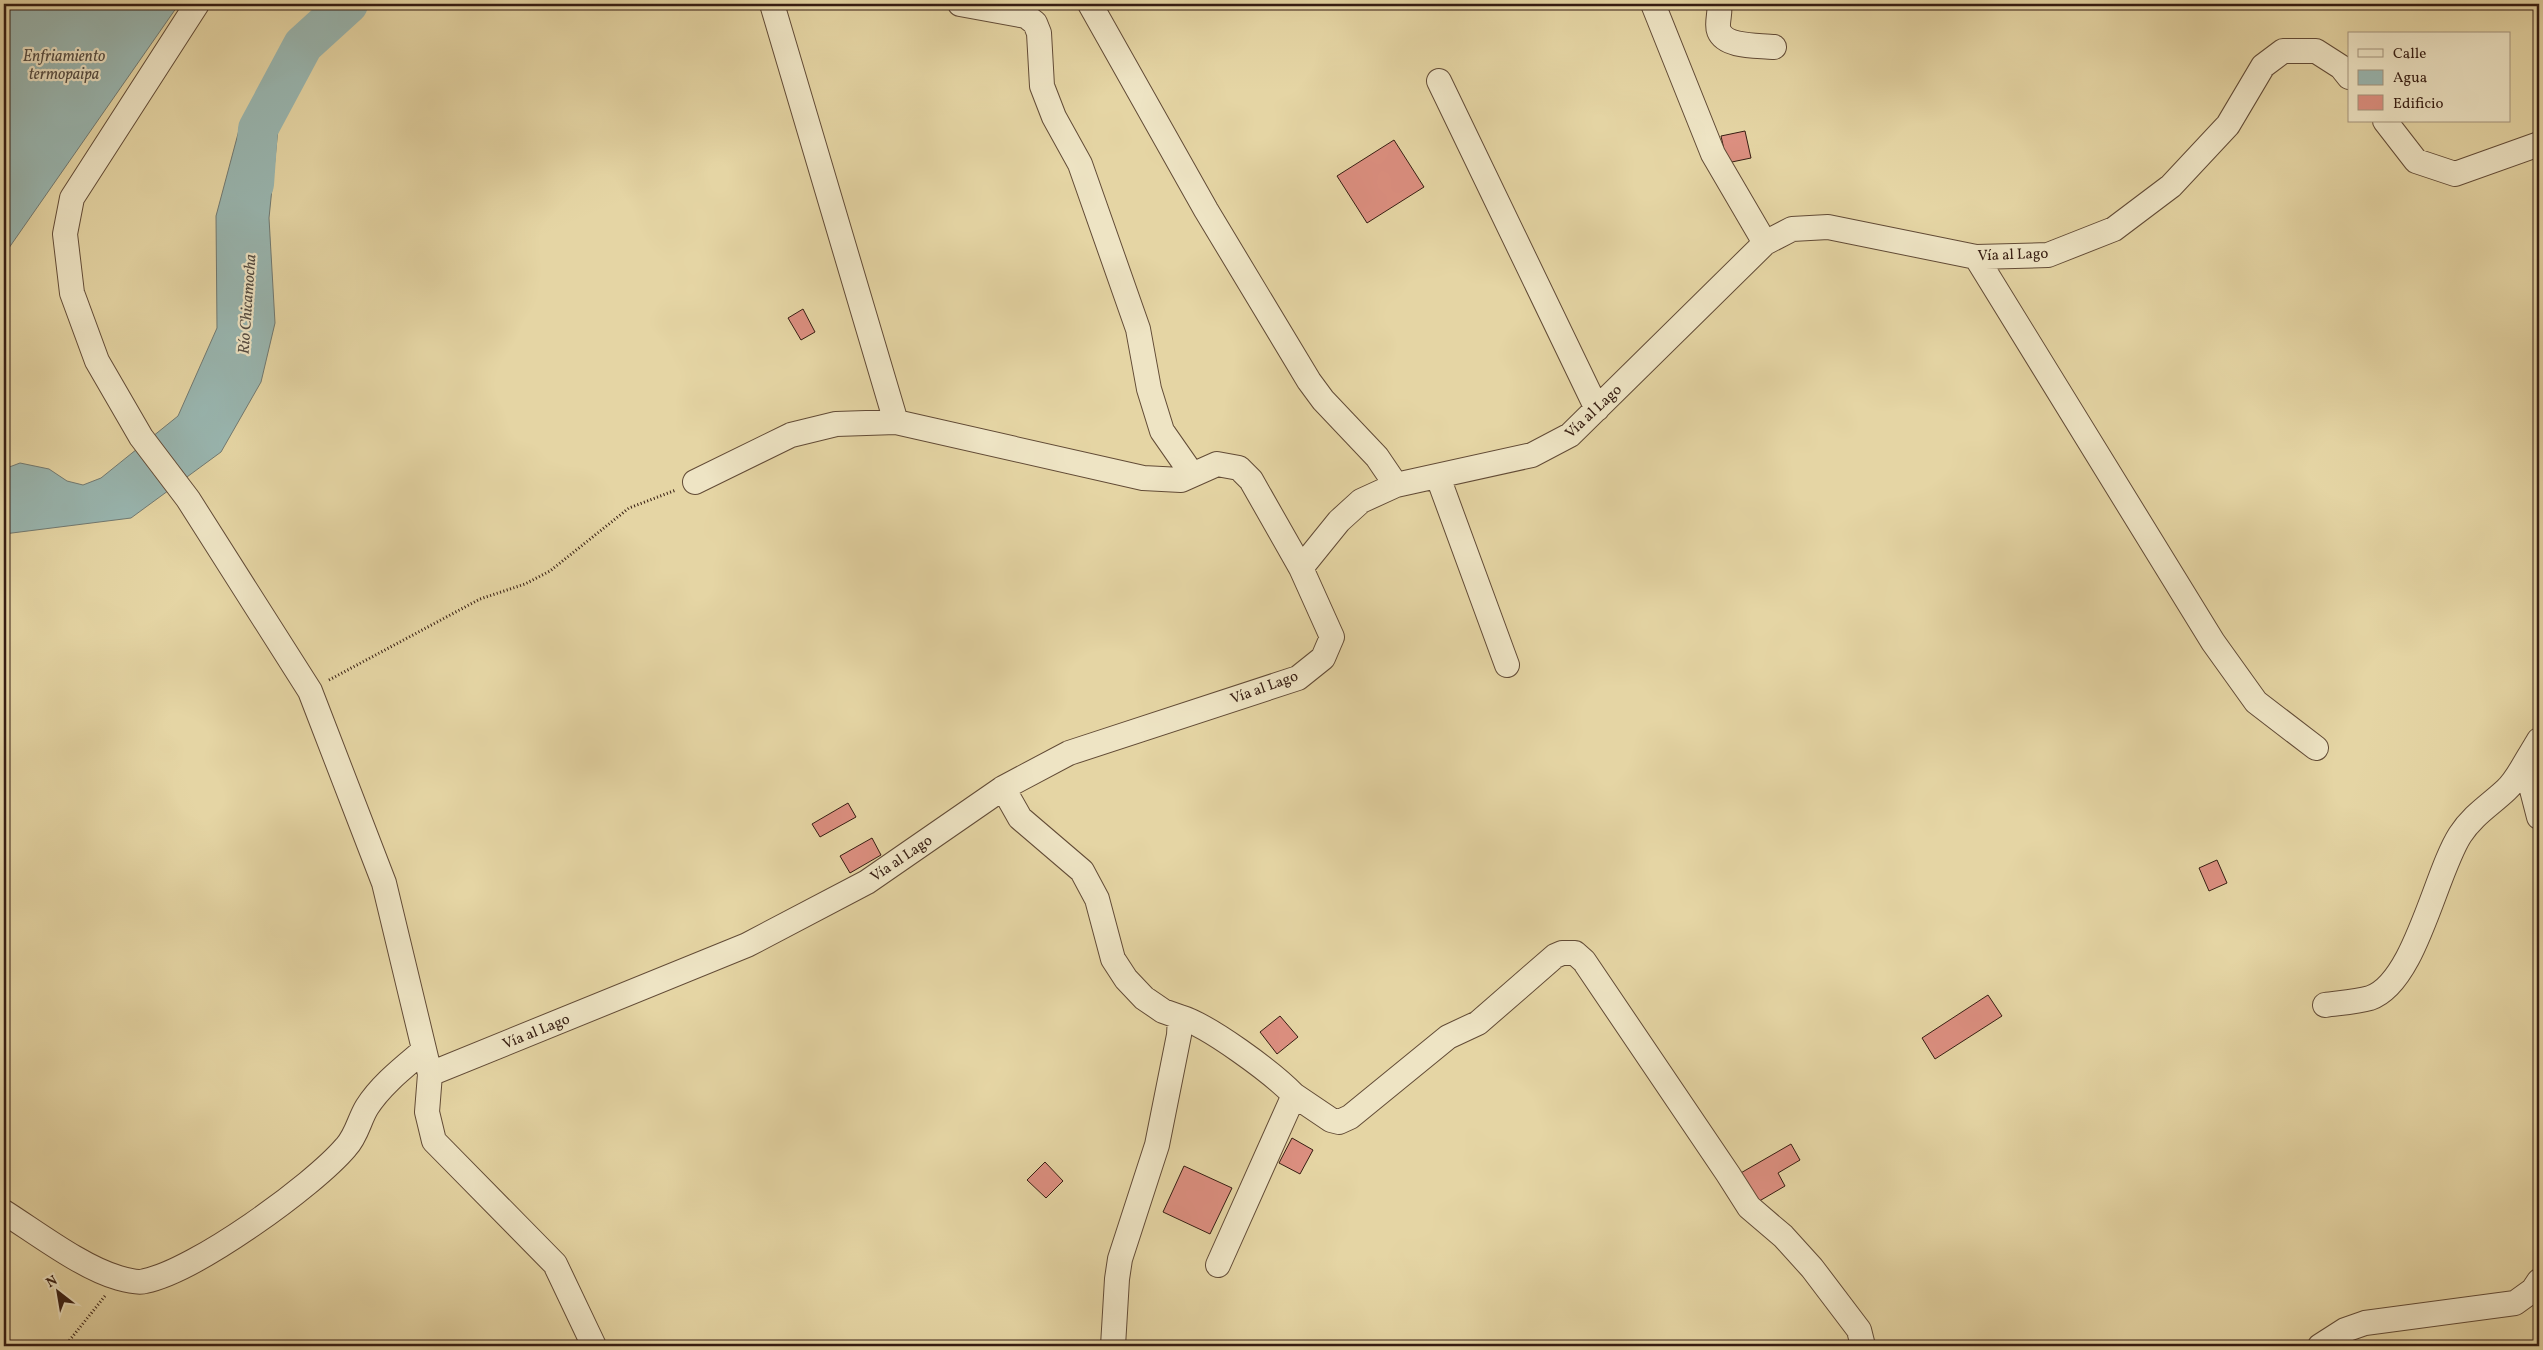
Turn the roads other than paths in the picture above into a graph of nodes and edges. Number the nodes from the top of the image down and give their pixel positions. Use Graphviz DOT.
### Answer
graph roads {
  1 [pos="197,4"];
  2 [pos="772,4"];
  3 [pos="960,4"];
  4 [pos="1090,4"];
  5 [pos="1653,4"];
  6 [pos="1719,4"];
  7 [pos="1036,13"];
  8 [pos="1774,47"];
  9 [pos="2348,76"];
  10 [pos="1439,81"];
  11 [pos="2386,122"];
  12 [pos="2539,144"];
  13 [pos="1765,243"];
  14 [pos="1976,257"];
  15 [pos="1597,409"];
  16 [pos="896,422"];
  17 [pos="1192,474"];
  18 [pos="1438,477"];
  19 [pos="695,482"];
  20 [pos="1396,485"];
  21 [pos="1301,568"];
  22 [pos="1507,665"];
  23 [pos="2316,748"];
  24 [pos="2534,748"];
  25 [pos="1002,788"];
  26 [pos="2539,817"];
  27 [pos="2325,1005"];
  28 [pos="1180,1017"];
  29 [pos="423,1051"];
  30 [pos="430,1074"];
  31 [pos="1294,1095"];
  32 [pos="4,1212"];
  33 [pos="1218,1265"];
  34 [pos="2539,1281"];
  35 [pos="594,1346"];
  36 [pos="1113,1346"];
  37 [pos="1863,1346"];
  38 [pos="2320,1346"];
  1 -- 29 [label="street"];
  2 -- 16 [label="street"];
  3 -- 7 [label="street"];
  4 -- 20 [label="street"];
  5 -- 13 [label="street"];
  6 -- 8 [label="street"];
  7 -- 17 [label="street"];
  9 -- 14 [label="street, Vía al Lago"];
  10 -- 15 [label="street"];
  11 -- 12 [label="street"];
  13 -- 14 [label="street, Vía al Lago"];
  13 -- 15 [label="street, Vía al Lago"];
  14 -- 23 [label="street"];
  15 -- 18 [label="street, Vía al Lago"];
  16 -- 17 [label="street"];
  16 -- 19 [label="street"];
  17 -- 21 [label="street"];
  18 -- 20 [label="street, Vía al Lago"];
  18 -- 22 [label="street"];
  20 -- 21 [label="street, Vía al Lago"];
  21 -- 25 [label="street, Vía al Lago"];
  24 -- 26 [label="street"];
  24 -- 27 [label="street"];
  25 -- 28 [label="street"];
  25 -- 30 [label="street, Vía al Lago"];
  28 -- 31 [label="street"];
  28 -- 36 [label="street"];
  29 -- 30 [label="street"];
  29 -- 32 [label="street"];
  30 -- 35 [label="street"];
  31 -- 33 [label="street"];
  31 -- 37 [label="street"];
  34 -- 38 [label="street"];
}
